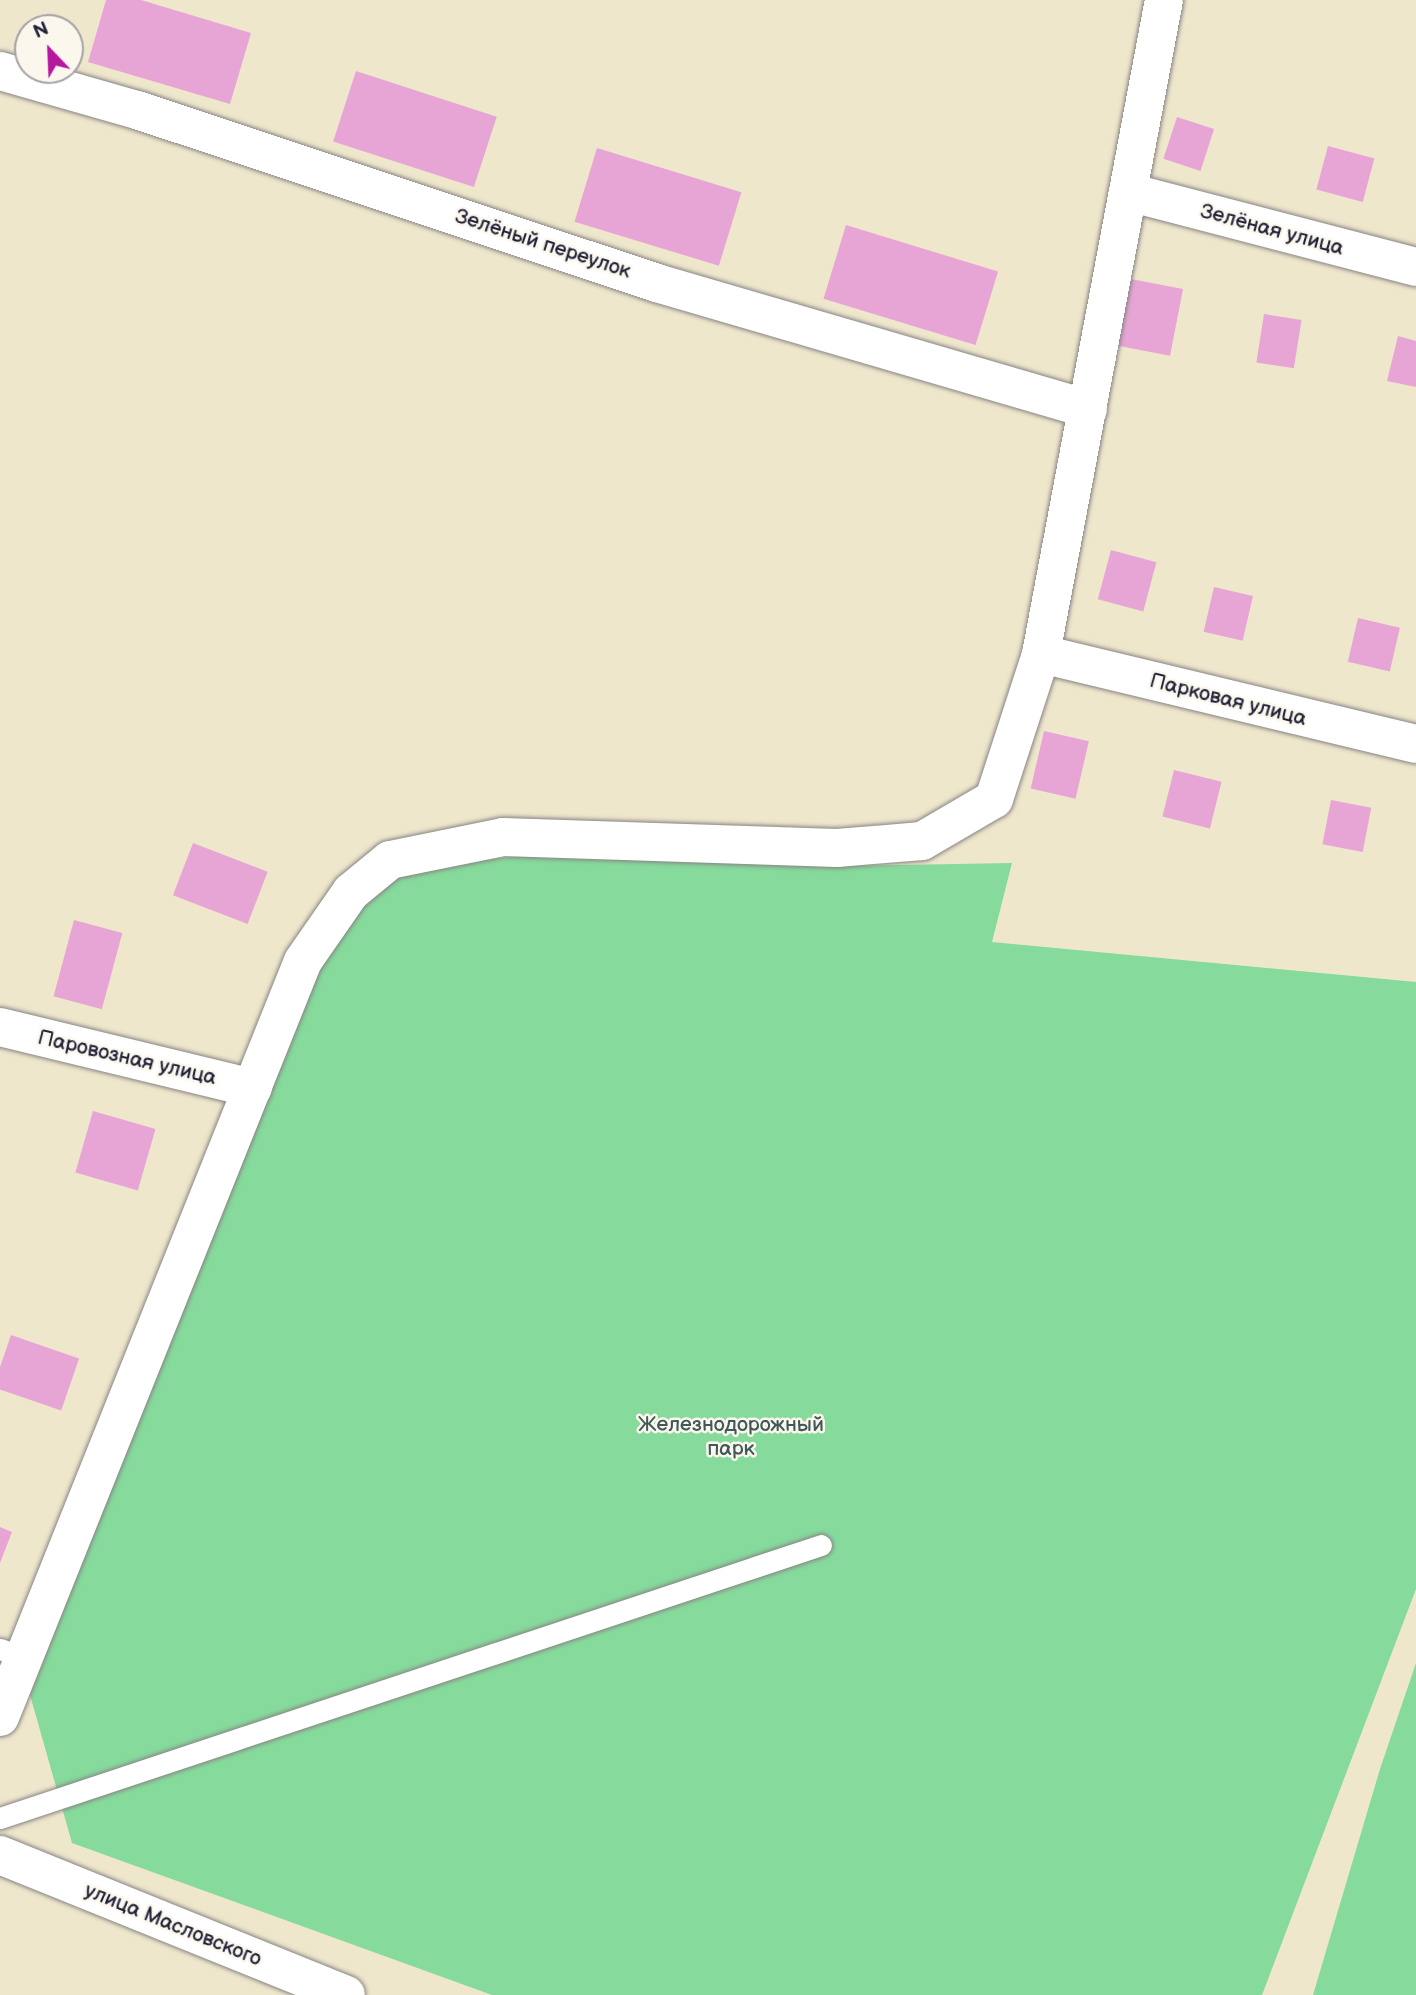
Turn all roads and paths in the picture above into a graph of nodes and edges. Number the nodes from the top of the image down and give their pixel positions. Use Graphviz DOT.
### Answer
graph roads {
  1 [pos="1164,0"];
  2 [pos="0,71"];
  3 [pos="1128,192"];
  4 [pos="1416,267"];
  5 [pos="1088,409"];
  6 [pos="1041,654"];
  7 [pos="1416,744"];
  8 [pos="0,1027"];
  9 [pos="253,1088"];
  10 [pos="821,1545"];
  11 [pos="0,1717"];
  12 [pos="0,1818"];
  13 [pos="0,1855"];
  14 [pos="345,1995"];
  1 -- 3 [label="street"];
  2 -- 5 [label="street, Зелёный переулок"];
  3 -- 4 [label="street, Зелёная улица"];
  3 -- 5 [label="street"];
  5 -- 6 [label="street"];
  6 -- 7 [label="street, Парковая улица"];
  6 -- 9 [label="street"];
  8 -- 9 [label="street, Паровозная улица"];
  9 -- 11 [label="street"];
  10 -- 12 [label="lane"];
  13 -- 14 [label="street, улица Масловского"];
}
